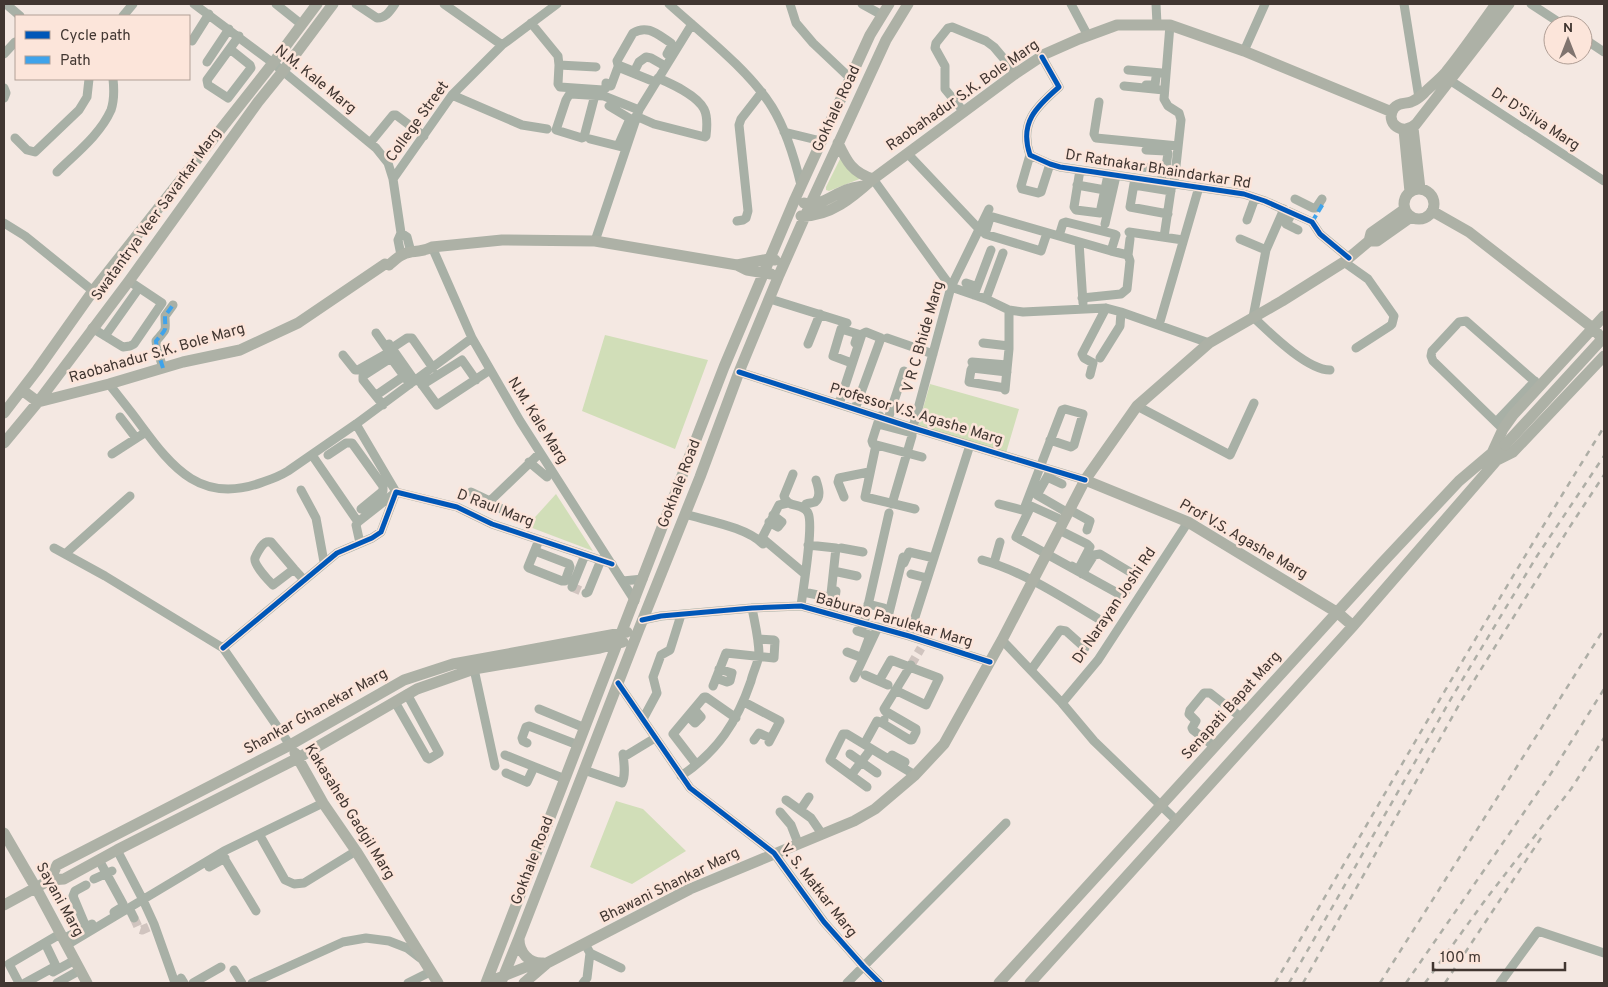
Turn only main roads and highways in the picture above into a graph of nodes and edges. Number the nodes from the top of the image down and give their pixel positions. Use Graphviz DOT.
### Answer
graph roads {
  1 [pos="317,4"];
  2 [pos="333,4"];
  3 [pos="889,4"];
  4 [pos="908,4"];
  5 [pos="1496,4"];
  6 [pos="1509,4"];
  7 [pos="1392,112"];
  8 [pos="1412,126"];
  9 [pos="838,143"];
  10 [pos="869,182"];
  11 [pos="1415,191"];
  12 [pos="795,200"];
  13 [pos="810,205"];
  14 [pos="1432,211"];
  15 [pos="1408,213"];
  16 [pos="788,216"];
  17 [pos="806,216"];
  18 [pos="769,259"];
  19 [pos="784,262"];
  20 [pos="737,265"];
  21 [pos="764,273"];
  22 [pos="779,276"];
  23 [pos="1604,316"];
  24 [pos="1594,329"];
  25 [pos="1604,336"];
  26 [pos="1604,341"];
  27 [pos="1604,356"];
  28 [pos="22,390"];
  29 [pos="38,402"];
  30 [pos="4,413"];
  31 [pos="4,443"];
  32 [pos="1491,460"];
  33 [pos="1085,480"];
  34 [pos="1377,568"];
  35 [pos="1392,580"];
  36 [pos="1338,613"];
  37 [pos="1353,626"];
  38 [pos="638,629"];
  39 [pos="620,638"];
  40 [pos="600,648"];
  41 [pos="611,662"];
  42 [pos="1270,687"];
  43 [pos="1285,701"];
  44 [pos="1251,707"];
  45 [pos="1267,720"];
  46 [pos="290,745"];
  47 [pos="298,758"];
  48 [pos="4,833"];
  49 [pos="50,880"];
  50 [pos="36,888"];
  51 [pos="4,905"];
  52 [pos="519,938"];
  53 [pos="547,963"];
  54 [pos="81,975"];
  55 [pos="502,980"];
  56 [pos="438,983"];
  57 [pos="486,983"];
  58 [pos="524,983"];
  59 [pos="999,983"];
  60 [pos="1030,983"];
  1 -- 28 [label="main road, Swatantrya Veer Savarkar Marg"];
  2 -- 29 [label="main road, Swatantrya Veer Savarkar Marg"];
  3 -- 12 [label="main road, Gokhale Road"];
  4 -- 9 [label="main road, Gokhale Road"];
  5 -- 7 [label="main road"];
  6 -- 8 [label="main road"];
  7 -- 8 [label="main road"];
  7 -- 10 [label="main road, Raobahadur S.K. Bole Marg"];
  8 -- 11 [label="main road"];
  9 -- 10 [label="main road"];
  9 -- 13 [label="main road, Gokhale Road"];
  10 -- 13 [label="main road, Raobahadur S.K. Bole Marg"];
  10 -- 17 [label="main road, Raobahadur S.K. Bole Marg"];
  11 -- 14 [label="main road"];
  11 -- 15 [label="main road"];
  12 -- 13 [label="main road"];
  12 -- 16 [label="main road, Gokhale Road"];
  13 -- 17 [label="main road, Gokhale Road"];
  14 -- 15 [label="main road"];
  14 -- 24 [label="main road"];
  15 -- 33 [label="main road, Bhawani Shankar Marg"];
  16 -- 17 [label="main road, Raobahadur S.K. Bole Marg"];
  16 -- 18 [label="main road, Gokhale Road"];
  17 -- 19 [label="main road, Gokhale Road"];
  18 -- 19 [label="main road"];
  18 -- 20 [label="main road"];
  18 -- 21 [label="main road, Gokhale Road"];
  19 -- 22 [label="main road, Gokhale Road"];
  20 -- 21 [label="main road"];
  20 -- 29 [label="main road, Raobahadur S.K. Bole Marg"];
  21 -- 22 [label="main road"];
  21 -- 39 [label="main road, Gokhale Road"];
  22 -- 38 [label="main road, Gokhale Road"];
  23 -- 24 [label="main road"];
  24 -- 26 [label="main road"];
  24 -- 32 [label="main road"];
  25 -- 32 [label="main road, bridge"];
  27 -- 32 [label="main road"];
  28 -- 29 [label="main road"];
  28 -- 30 [label="main road, Swatantrya Veer Savarkar Marg"];
  29 -- 31 [label="main road, Swatantrya Veer Savarkar Marg"];
  32 -- 34 [label="main road, Senapati Bapat Marg"];
  32 -- 35 [label="main road"];
  33 -- 36 [label="main road, Prof V.S. Agashe Marg"];
  33 -- 53 [label="main road, Bhawani Shankar Marg"];
  34 -- 35 [label="main road"];
  34 -- 36 [label="main road, Senapati Bapat Marg"];
  35 -- 37 [label="main road"];
  36 -- 37 [label="main road, Prof V.S. Agashe Marg"];
  36 -- 42 [label="main road, Senapati Bapat Marg"];
  37 -- 43 [label="main road"];
  38 -- 39 [label="main road"];
  38 -- 52 [label="main road, Gokhale Road"];
  39 -- 40 [label="main road"];
  39 -- 41 [label="main road, Gokhale Road"];
  39 -- 46 [label="main road, Shankar Ghanekar Marg"];
  40 -- 41 [label="main road"];
  40 -- 47 [label="main road"];
  41 -- 57 [label="main road, Gokhale Road"];
  42 -- 43 [label="main road"];
  42 -- 44 [label="main road, Senapati Bapat Marg"];
  43 -- 45 [label="main road"];
  44 -- 45 [label="main road"];
  44 -- 59 [label="main road, Senapati Bapat Marg"];
  45 -- 60 [label="main road"];
  46 -- 47 [label="main road, Kakasaheb Gadgil Marg"];
  46 -- 49 [label="main road, Shankar Ghanekar Marg"];
  47 -- 49 [label="main road"];
  47 -- 56 [label="main road, Kakasaheb Gadgil Marg"];
  48 -- 50 [label="main road, Sayani Marg"];
  49 -- 50 [label="main road, Shankar Ghanekar Marg"];
  50 -- 51 [label="main road, Shankar Ghanekar Marg"];
  50 -- 54 [label="main road, Sayani Marg"];
  52 -- 53 [label="main road"];
  52 -- 55 [label="main road, Gokhale Road"];
  53 -- 55 [label="main road, Bhawani Shankar Marg"];
  53 -- 58 [label="main road"];
  55 -- 57 [label="main road, Bhawani Shankar Marg"];
}
